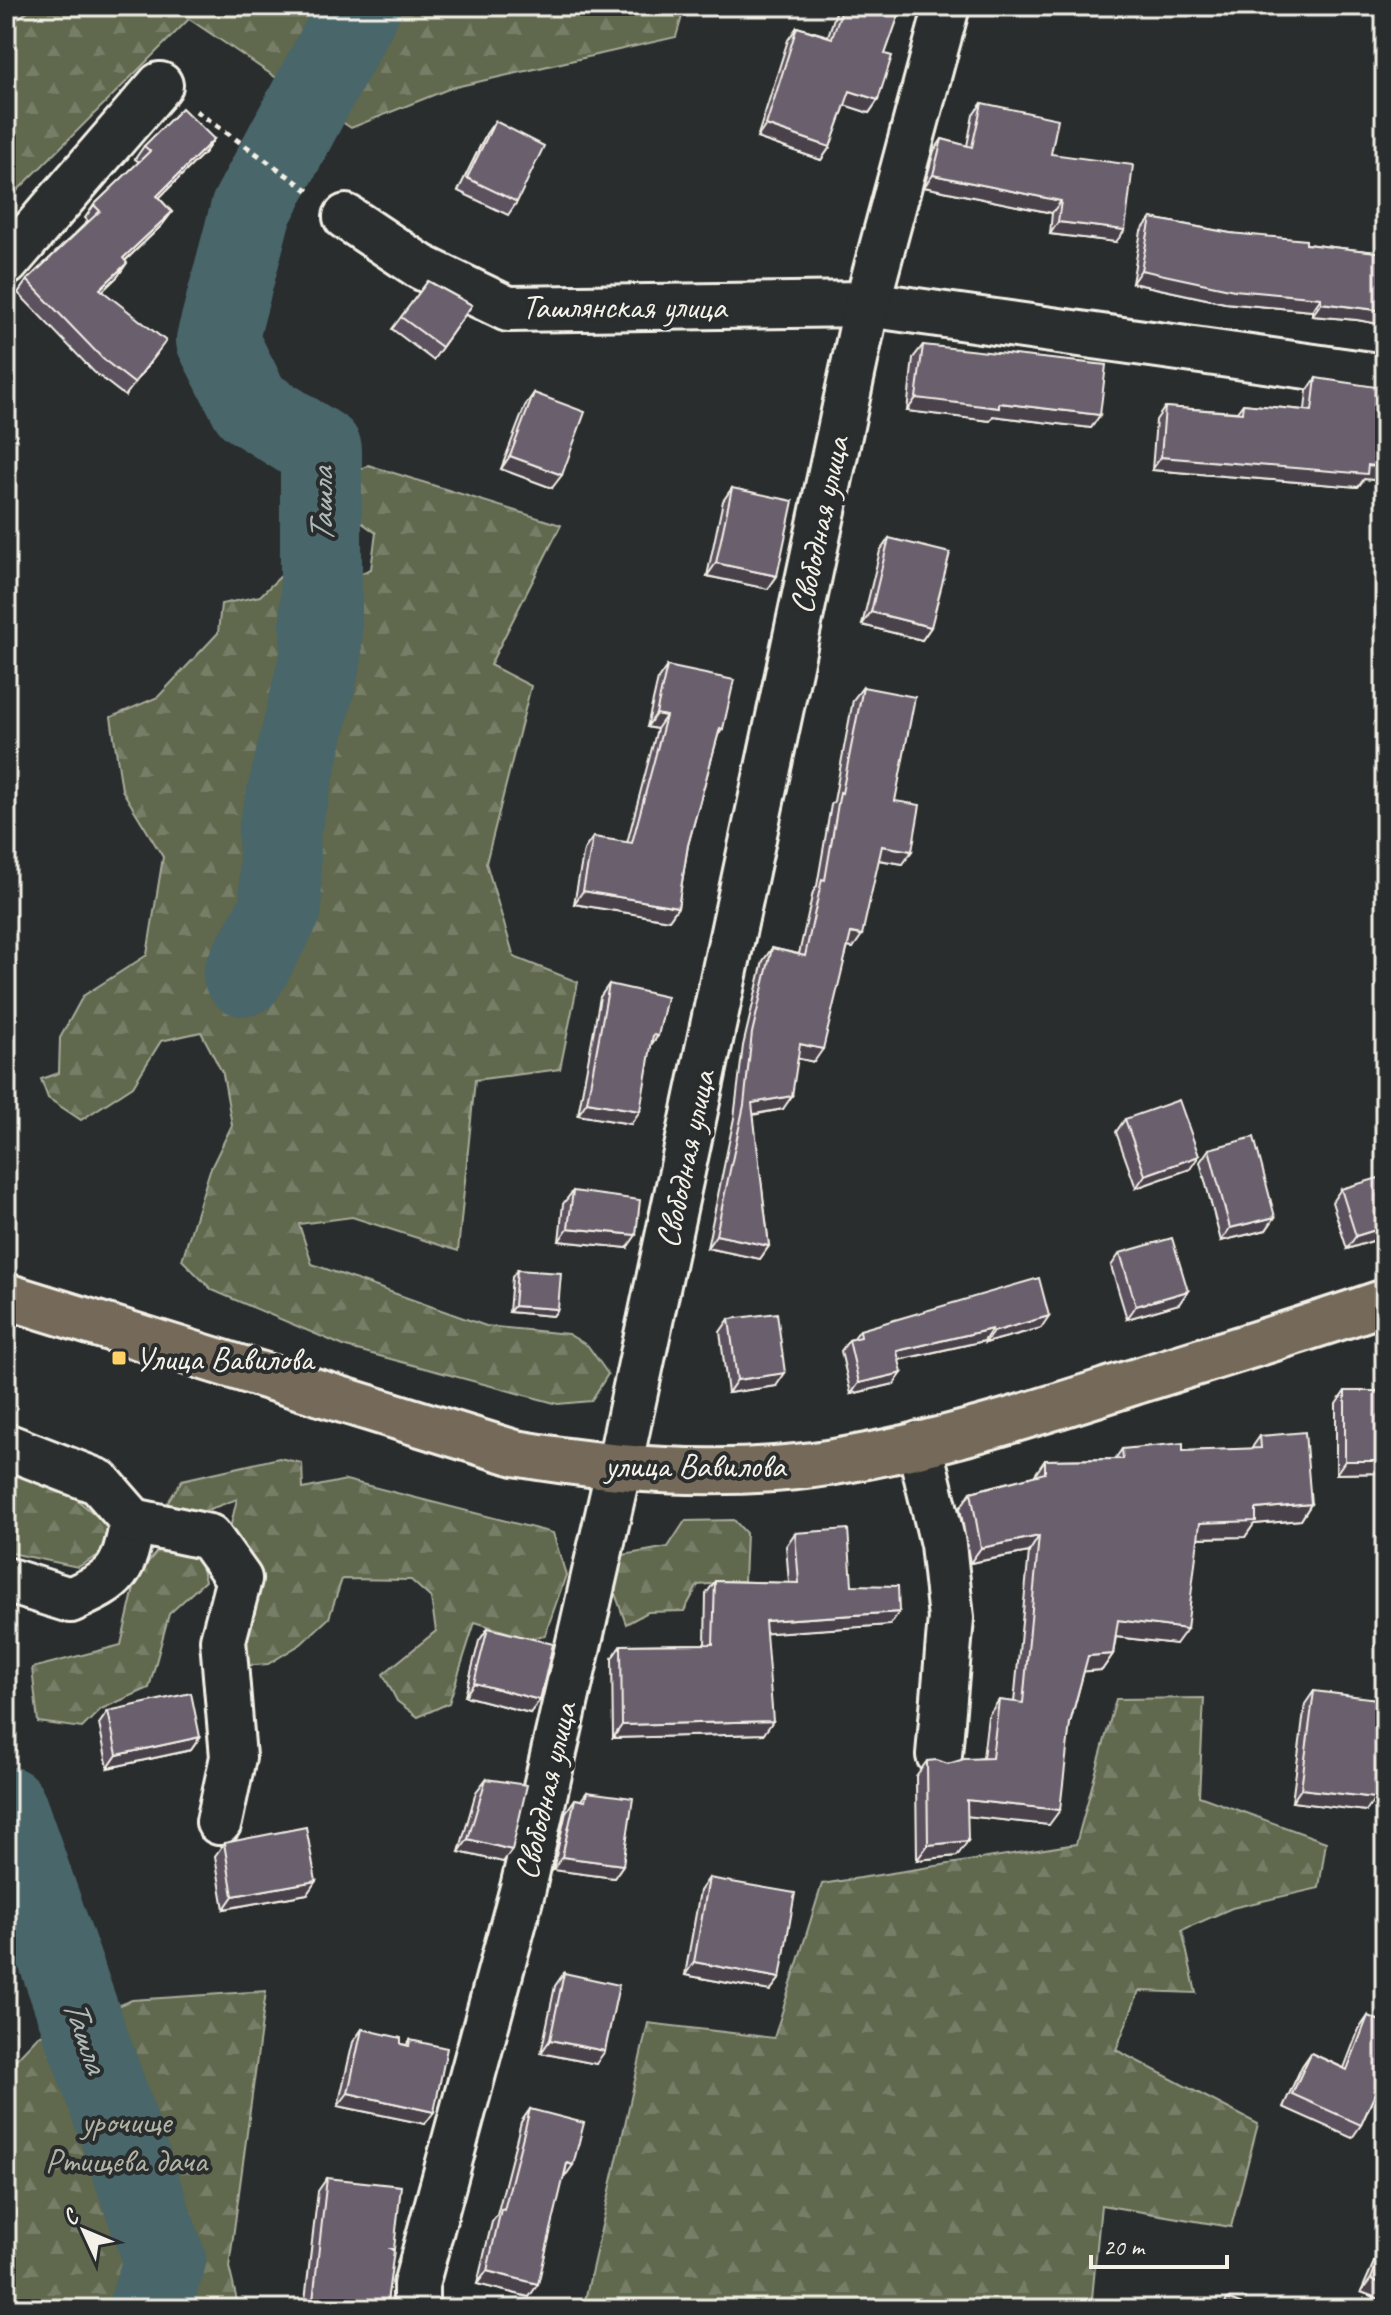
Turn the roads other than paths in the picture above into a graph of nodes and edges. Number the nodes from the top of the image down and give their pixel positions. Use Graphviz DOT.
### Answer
graph roads {
  1 [pos="947,6"];
  2 [pos="160,85"];
  3 [pos="346,217"];
  4 [pos="6,263"];
  5 [pos="867,304"];
  6 [pos="1385,377"];
  7 [pos="6,1296"];
  8 [pos="1385,1302"];
  9 [pos="919,1444"];
  10 [pos="6,1446"];
  11 [pos="619,1467"];
  12 [pos="133,1521"];
  13 [pos="6,1580"];
  14 [pos="939,1755"];
  15 [pos="219,1822"];
  16 [pos="416,2309"];
  1 -- 5 [label="street, Свободная улица"];
  2 -- 4 [label="street"];
  3 -- 5 [label="street, Ташлянская улица"];
  5 -- 6 [label="street, Ташлянская улица"];
  5 -- 11 [label="street, Свободная улица"];
  7 -- 11 [label="main road, улица Вавилова"];
  8 -- 9 [label="main road, улица Вавилова"];
  9 -- 11 [label="main road, улица Вавилова"];
  9 -- 14 [label="street"];
  10 -- 12 [label="street"];
  11 -- 16 [label="street, Свободная улица"];
  12 -- 13 [label="street"];
  12 -- 15 [label="street"];
}
